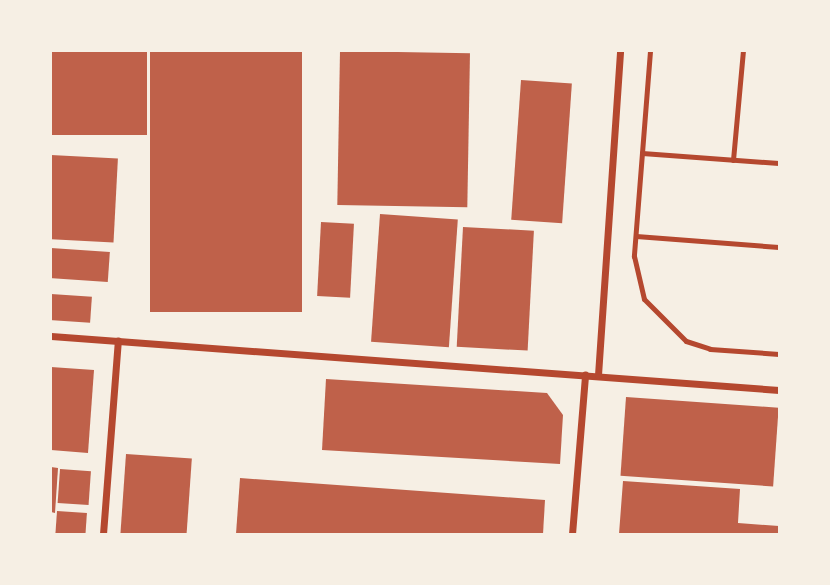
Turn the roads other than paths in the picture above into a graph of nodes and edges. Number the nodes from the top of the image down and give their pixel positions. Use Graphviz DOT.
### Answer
graph roads {
  1 [pos="620,51"];
  2 [pos="650,51"];
  3 [pos="743,51"];
  4 [pos="642,153"];
  5 [pos="733,160"];
  6 [pos="779,163"];
  7 [pos="636,236"];
  8 [pos="779,247"];
  9 [pos="51,335"];
  10 [pos="118,341"];
  11 [pos="779,354"];
  12 [pos="585,375"];
  13 [pos="598,375"];
  14 [pos="779,390"];
  15 [pos="103,534"];
  16 [pos="572,534"];
  1 -- 13 [label="street"];
  2 -- 4 [label="lane"];
  3 -- 5 [label="lane"];
  4 -- 5 [label="lane"];
  4 -- 7 [label="lane"];
  5 -- 6 [label="lane"];
  7 -- 8 [label="lane"];
  7 -- 11 [label="lane"];
  9 -- 10 [label="street"];
  10 -- 12 [label="street"];
  10 -- 15 [label="street"];
  12 -- 13 [label="street"];
  12 -- 16 [label="street"];
  13 -- 14 [label="street"];
}
